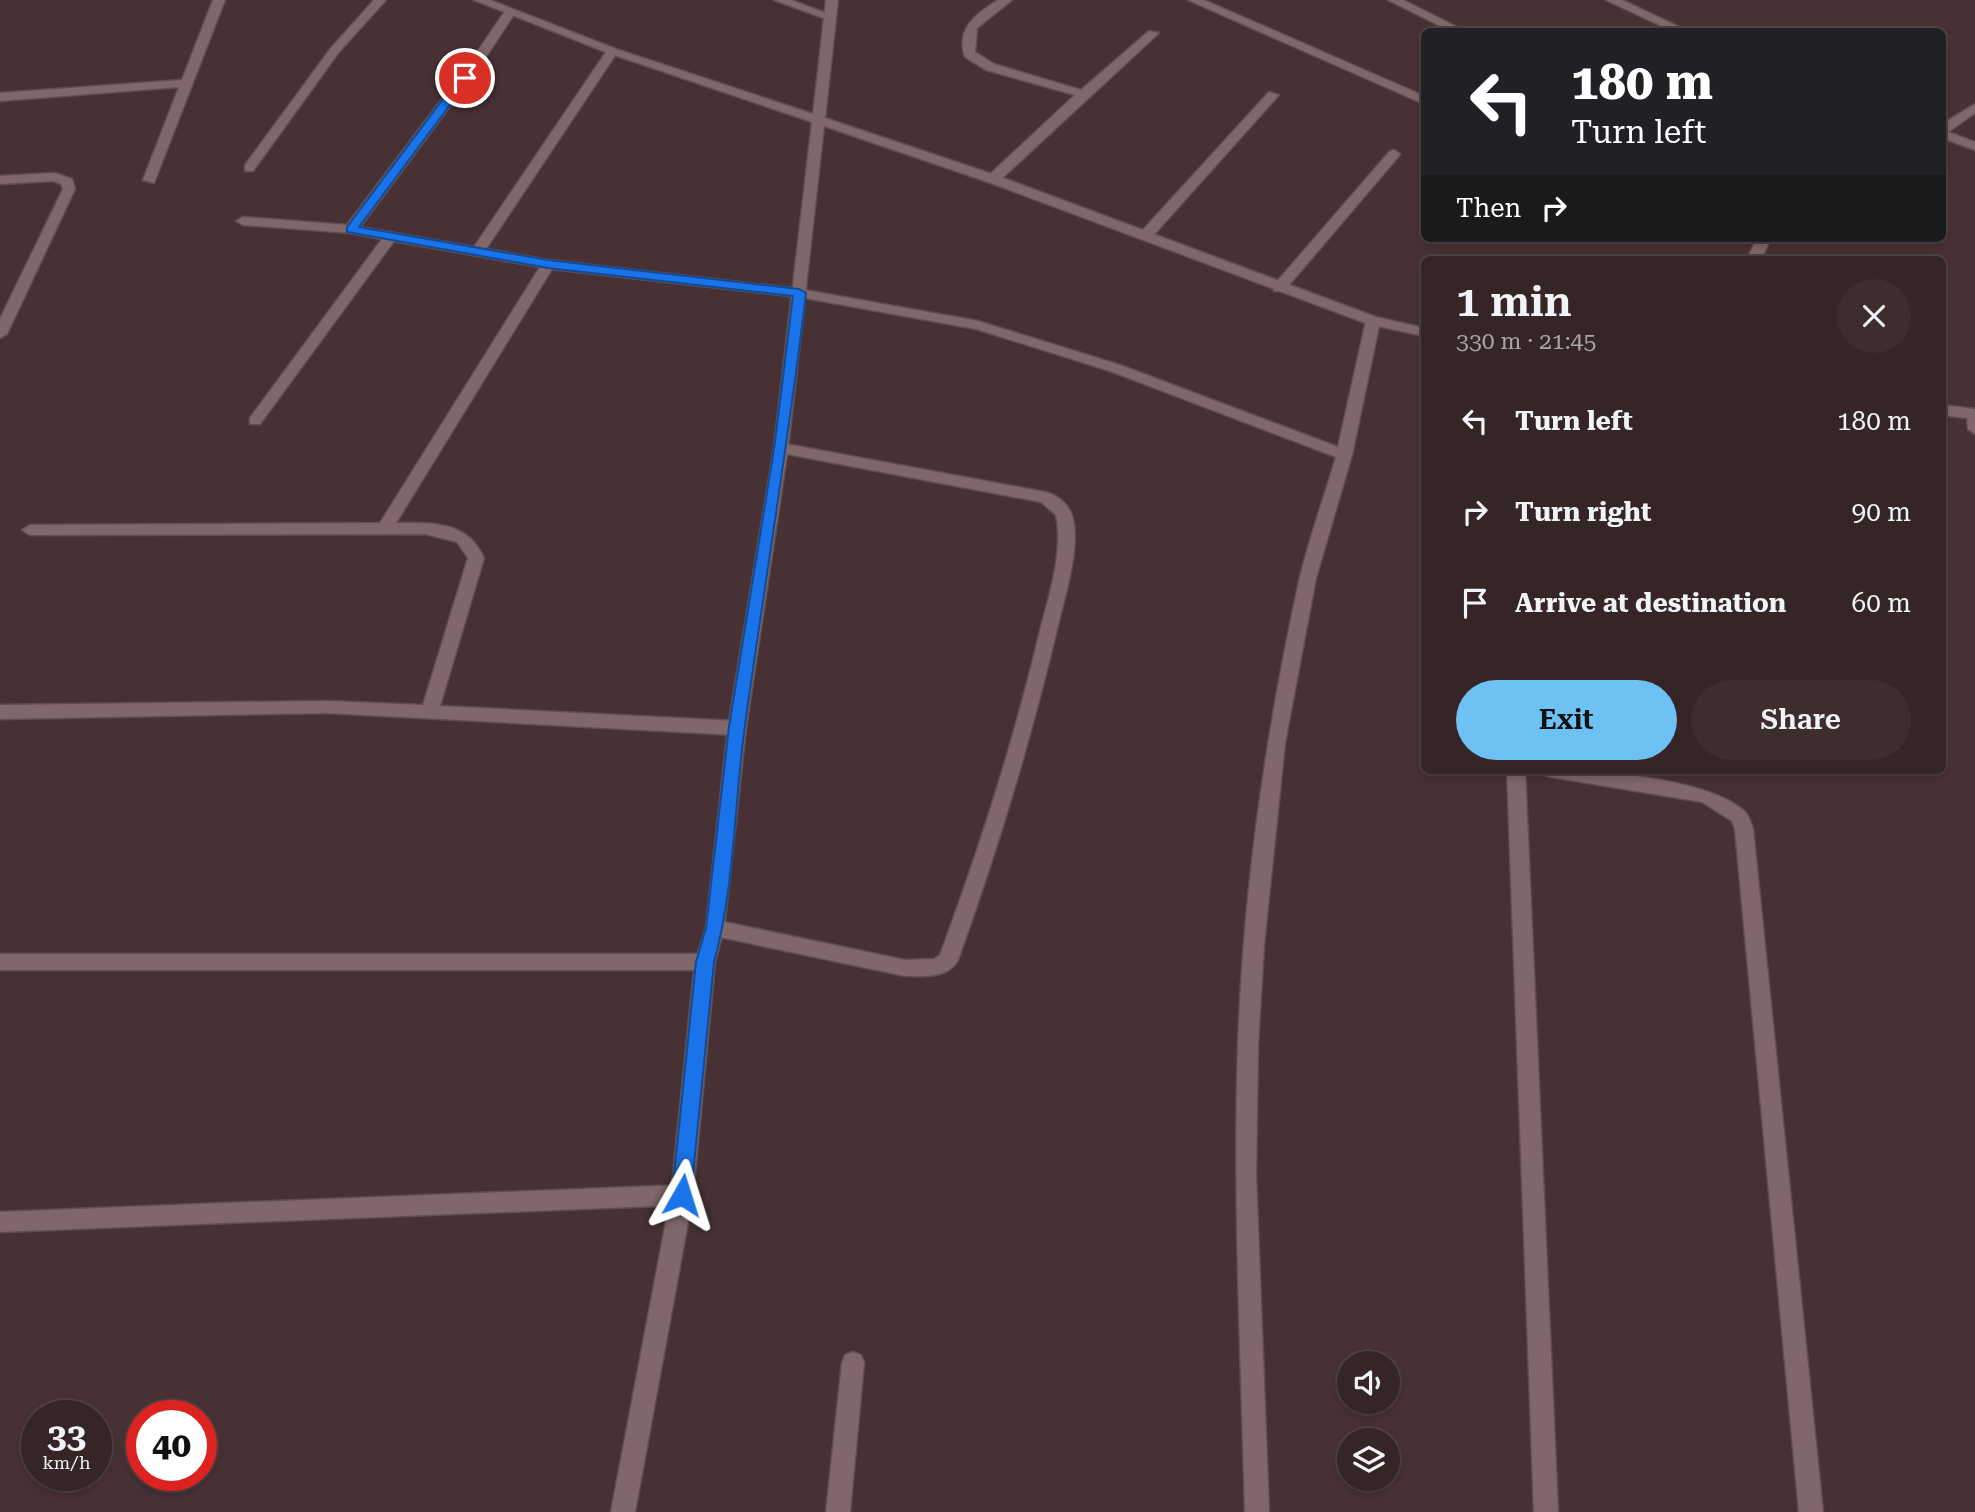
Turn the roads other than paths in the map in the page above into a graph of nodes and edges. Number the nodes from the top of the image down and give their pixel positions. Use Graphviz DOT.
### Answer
graph roads {
  1 [pos="219,0"];
  2 [pos="380,0"];
  3 [pos="480,0"];
  4 [pos="780,0"];
  5 [pos="1006,0"];
  6 [pos="1194,0"];
  7 [pos="1394,0"];
  8 [pos="1612,0"];
  9 [pos="831,8"];
  10 [pos="509,13"];
  11 [pos="1454,28"];
  12 [pos="1676,28"];
  13 [pos="1153,33"];
  14 [pos="612,51"];
  15 [pos="185,83"];
  16 [pos="1083,94"];
  17 [pos="1273,95"];
  18 [pos="0,97"];
  19 [pos="1421,99"];
  20 [pos="1975,108"];
  21 [pos="816,120"];
  22 [pos="1946,129"];
  23 [pos="1946,134"];
  24 [pos="1975,146"];
  25 [pos="1394,154"];
  26 [pos="249,168"];
  27 [pos="993,179"];
  28 [pos="0,180"];
  29 [pos="149,180"];
  30 [pos="243,221"];
  31 [pos="351,229"];
  32 [pos="1146,235"];
  33 [pos="391,236"];
  34 [pos="477,252"];
  35 [pos="548,264"];
  36 [pos="1279,288"];
  37 [pos="799,293"];
  38 [pos="1373,321"];
  39 [pos="1421,331"];
  40 [pos="0,334"];
  41 [pos="1946,410"];
  42 [pos="1975,414"];
  43 [pos="256,421"];
  44 [pos="1975,429"];
  45 [pos="781,449"];
  46 [pos="1344,455"];
  47 [pos="385,528"];
  48 [pos="30,530"];
  49 [pos="0,712"];
  50 [pos="430,712"];
  51 [pos="737,727"];
  52 [pos="1516,774"];
  53 [pos="1576,774"];
  54 [pos="715,928"];
  55 [pos="0,962"];
  56 [pos="705,962"];
  57 [pos="682,1195"];
  58 [pos="0,1222"];
  59 [pos="852,1363"];
  60 [pos="624,1512"];
  61 [pos="838,1512"];
  62 [pos="1257,1512"];
  63 [pos="1546,1512"];
  64 [pos="1811,1512"];
  1 -- 15 [label="street"];
  2 -- 26 [label="street"];
  3 -- 10 [label="street"];
  4 -- 9 [label="street"];
  5 -- 16 [label="street"];
  6 -- 19 [label="street"];
  7 -- 11 [label="street"];
  8 -- 12 [label="street"];
  9 -- 21 [label="street"];
  10 -- 14 [label="street"];
  10 -- 31 [label="street"];
  13 -- 16 [label="street"];
  14 -- 21 [label="street"];
  14 -- 34 [label="street"];
  15 -- 18 [label="street"];
  15 -- 29 [label="street"];
  16 -- 27 [label="street"];
  17 -- 32 [label="street"];
  20 -- 22 [label="street"];
  21 -- 27 [label="street"];
  21 -- 37 [label="street"];
  23 -- 24 [label="street"];
  25 -- 36 [label="street"];
  27 -- 32 [label="street"];
  28 -- 40 [label="street"];
  30 -- 31 [label="street"];
  31 -- 33 [label="street"];
  32 -- 36 [label="street"];
  33 -- 34 [label="street"];
  33 -- 43 [label="street"];
  34 -- 35 [label="street"];
  35 -- 37 [label="street"];
  35 -- 47 [label="street"];
  36 -- 38 [label="street"];
  37 -- 45 [label="street"];
  37 -- 46 [label="street"];
  38 -- 39 [label="street"];
  38 -- 46 [label="street"];
  41 -- 42 [label="street"];
  42 -- 44 [label="street"];
  45 -- 51 [label="street"];
  45 -- 54 [label="street"];
  46 -- 62 [label="street"];
  47 -- 48 [label="street"];
  47 -- 50 [label="street"];
  49 -- 50 [label="street"];
  50 -- 51 [label="street"];
  51 -- 54 [label="street"];
  52 -- 63 [label="street"];
  53 -- 64 [label="street"];
  54 -- 56 [label="street"];
  55 -- 56 [label="street"];
  56 -- 57 [label="street"];
  57 -- 58 [label="street"];
  57 -- 60 [label="street"];
  59 -- 61 [label="street"];
}
